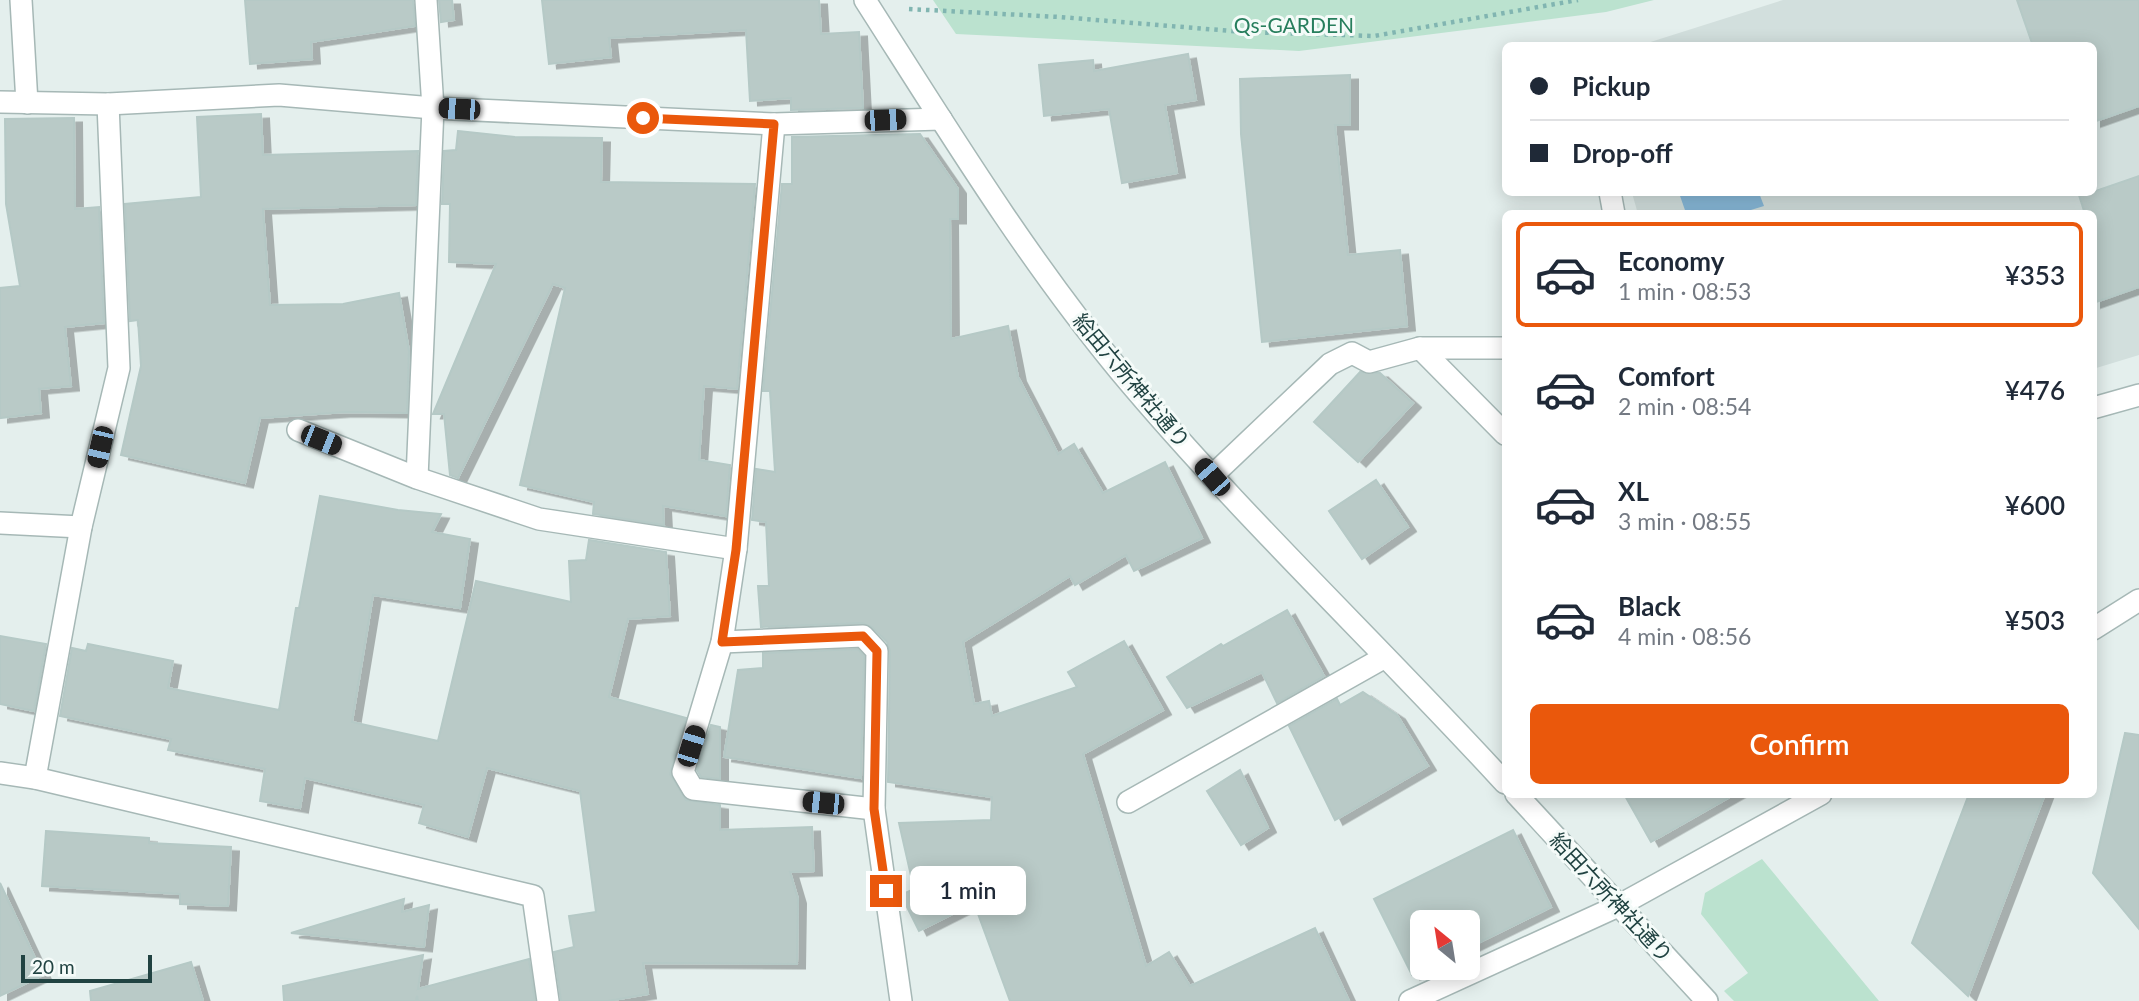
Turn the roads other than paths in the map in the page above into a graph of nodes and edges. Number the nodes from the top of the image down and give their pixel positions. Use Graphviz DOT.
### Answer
graph roads {
  1 [pos="21,0"];
  2 [pos="426,0"];
  3 [pos="867,4"];
  4 [pos="0,102"];
  5 [pos="27,103"];
  6 [pos="108,104"];
  7 [pos="433,108"];
  8 [pos="941,119"];
  9 [pos="774,124"];
  10 [pos="1420,348"];
  11 [pos="1502,348"];
  12 [pos="2139,395"];
  13 [pos="2097,407"];
  14 [pos="298,430"];
  15 [pos="1502,431"];
  16 [pos="1212,477"];
  17 [pos="417,478"];
  18 [pos="0,523"];
  19 [pos="81,527"];
  20 [pos="736,550"];
  21 [pos="2139,600"];
  22 [pos="2097,626"];
  23 [pos="722,642"];
  24 [pos="1385,657"];
  25 [pos="1497,761"];
  26 [pos="0,774"];
  27 [pos="35,778"];
  28 [pos="1520,798"];
  29 [pos="1814,798"];
  30 [pos="1128,802"];
  31 [pos="874,809"];
  32 [pos="1618,906"];
  33 [pos="548,1001"];
  34 [pos="901,1001"];
  35 [pos="1410,1001"];
  36 [pos="1707,1001"];
  1 -- 5 [label="street"];
  2 -- 7 [label="street"];
  3 -- 8 [label="street, 給田六所神社通り"];
  4 -- 5 [label="street"];
  5 -- 6 [label="street"];
  6 -- 7 [label="street"];
  6 -- 19 [label="street"];
  7 -- 9 [label="street"];
  7 -- 17 [label="street"];
  8 -- 9 [label="street"];
  8 -- 16 [label="street, 給田六所神社通り"];
  9 -- 20 [label="street"];
  10 -- 11 [label="street"];
  10 -- 15 [label="street"];
  10 -- 16 [label="street"];
  12 -- 13 [label="street"];
  14 -- 17 [label="street"];
  16 -- 24 [label="street, 給田六所神社通り"];
  17 -- 20 [label="street"];
  18 -- 19 [label="street"];
  19 -- 27 [label="street"];
  20 -- 23 [label="street"];
  21 -- 22 [label="street"];
  23 -- 31 [label="street"];
  23 -- 31 [label="street"];
  24 -- 25 [label="street, 給田六所神社通り"];
  24 -- 30 [label="street"];
  26 -- 27 [label="street"];
  27 -- 33 [label="street"];
  28 -- 32 [label="street, 給田六所神社通り"];
  29 -- 32 [label="street"];
  31 -- 34 [label="street"];
  32 -- 35 [label="street"];
  32 -- 36 [label="street, 給田六所神社通り"];
}
